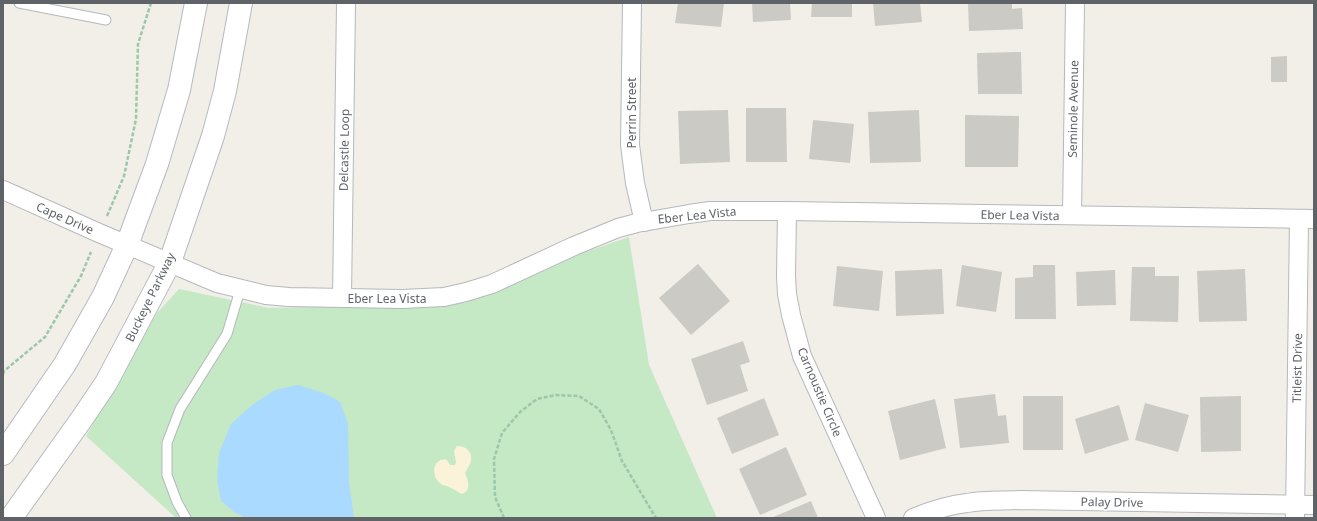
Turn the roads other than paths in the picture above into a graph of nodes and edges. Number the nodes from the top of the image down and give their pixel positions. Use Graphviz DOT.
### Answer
graph roads {
  1 [pos="18,3"];
  2 [pos="196,3"];
  3 [pos="241,3"];
  4 [pos="346,3"];
  5 [pos="632,3"];
  6 [pos="1075,3"];
  7 [pos="106,20"];
  8 [pos="3,190"];
  9 [pos="786,211"];
  10 [pos="1072,215"];
  11 [pos="1307,219"];
  12 [pos="644,222"];
  13 [pos="127,245"];
  14 [pos="170,262"];
  15 [pos="240,290"];
  16 [pos="342,298"];
  17 [pos="3,454"];
  18 [pos="1314,505"];
  19 [pos="1295,511"];
  20 [pos="11,518"];
  21 [pos="186,518"];
  22 [pos="876,518"];
  23 [pos="913,518"];
  1 -- 7 [label="lane"];
  2 -- 13 [label="street"];
  3 -- 14 [label="street, Buckeye Parkway"];
  4 -- 16 [label="street, Delcastle Loop"];
  5 -- 12 [label="street, Perrin Street"];
  6 -- 10 [label="street, Seminole Avenue"];
  8 -- 13 [label="street, Cape Drive"];
  9 -- 10 [label="street, Eber Lea Vista"];
  9 -- 12 [label="street, Eber Lea Vista"];
  9 -- 22 [label="street, Carnoustie Circle"];
  10 -- 11 [label="street, Eber Lea Vista"];
  11 -- 19 [label="street, Titleist Drive"];
  12 -- 16 [label="street, Eber Lea Vista"];
  13 -- 14 [label="street, Eber Lea Vista"];
  13 -- 17 [label="street"];
  14 -- 15 [label="street, Eber Lea Vista"];
  14 -- 20 [label="street, Buckeye Parkway"];
  15 -- 16 [label="street, Eber Lea Vista"];
  15 -- 21 [label="lane"];
  18 -- 19 [label="street, Palay Drive"];
  19 -- 23 [label="street, Palay Drive"];
}
